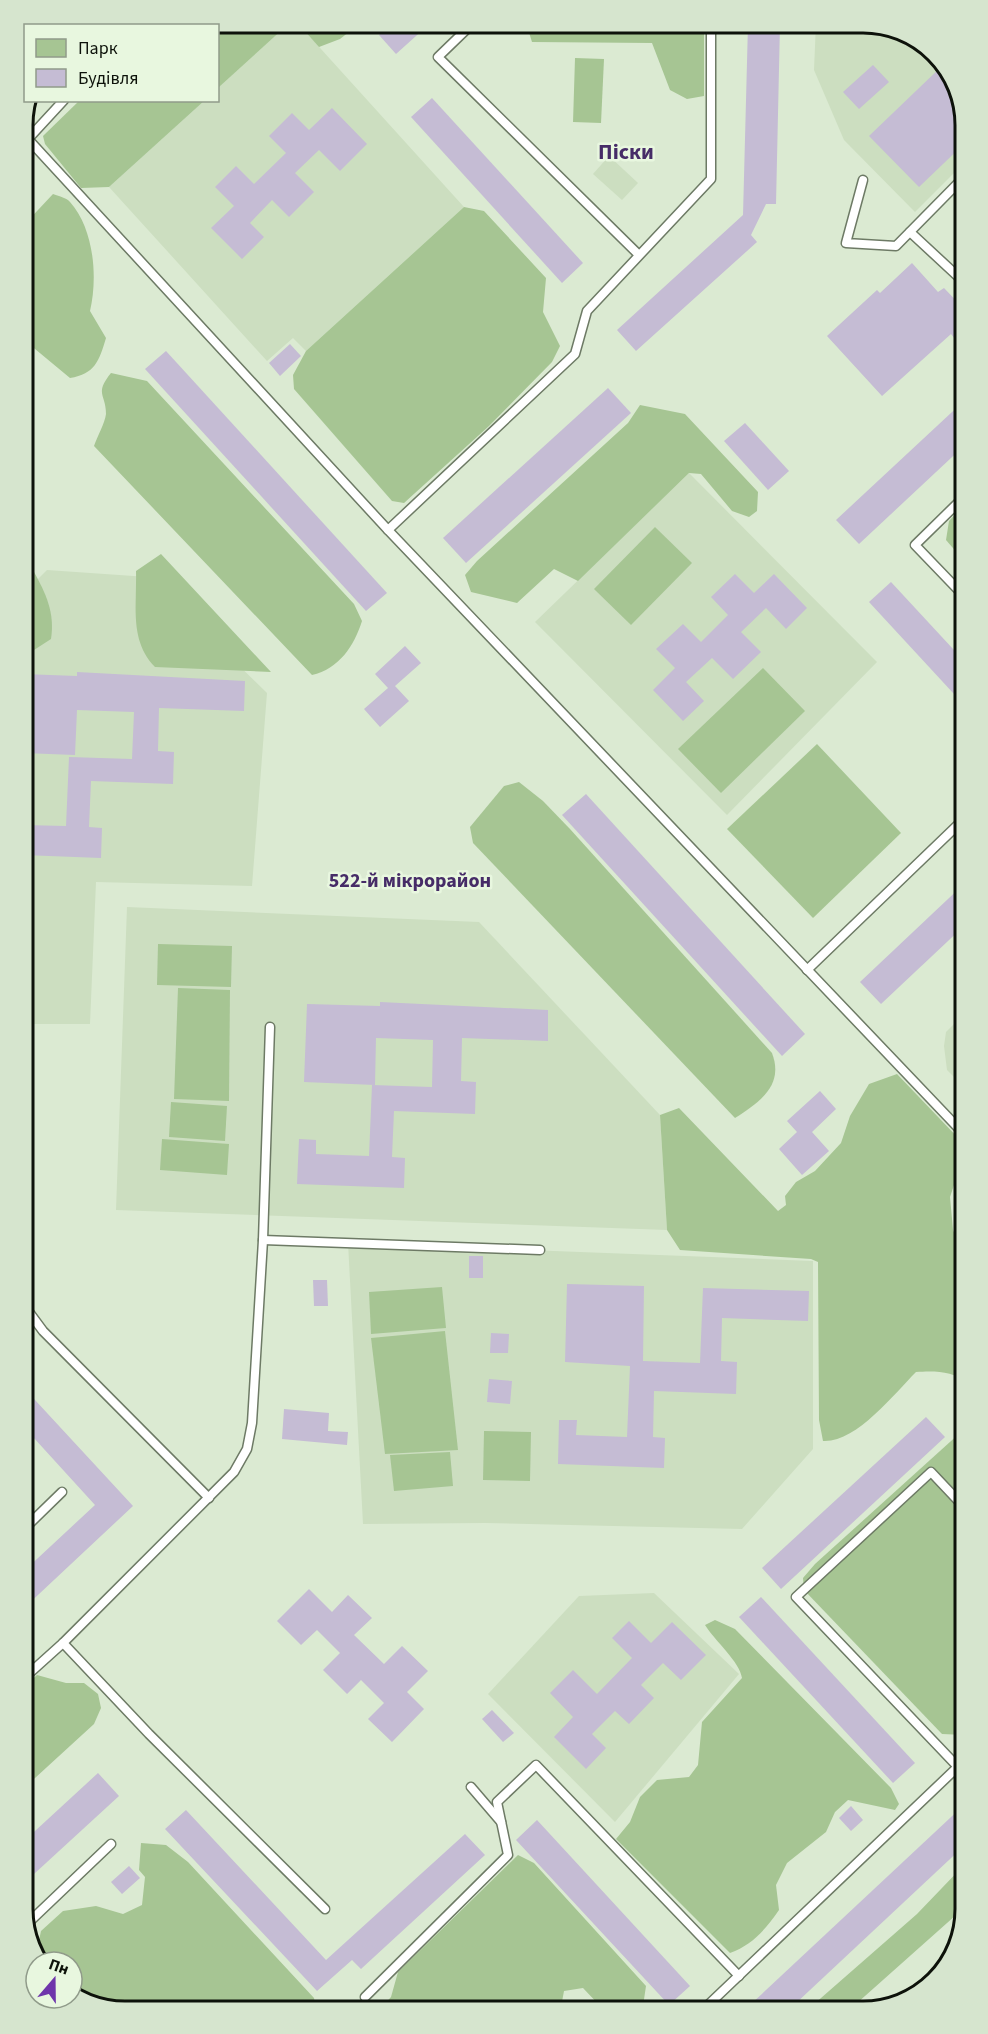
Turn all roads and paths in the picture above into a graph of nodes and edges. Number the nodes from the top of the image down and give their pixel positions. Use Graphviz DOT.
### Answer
graph roads {
  1 [pos="463,33"];
  2 [pos="711,33"];
  3 [pos="62,102"];
  4 [pos="33,133"];
  5 [pos="33,150"];
  6 [pos="863,180"];
  7 [pos="955,187"];
  8 [pos="910,232"];
  9 [pos="638,254"];
  10 [pos="955,273"];
  11 [pos="955,507"];
  12 [pos="388,530"];
  13 [pos="955,586"];
  14 [pos="955,829"];
  15 [pos="807,970"];
  16 [pos="270,1027"];
  17 [pos="955,1124"];
  18 [pos="263,1240"];
  19 [pos="540,1250"];
  20 [pos="33,1317"];
  21 [pos="62,1492"];
  22 [pos="955,1496"];
  23 [pos="209,1498"];
  24 [pos="33,1520"];
  25 [pos="63,1643"];
  26 [pos="33,1669"];
  27 [pos="955,1764"];
  28 [pos="955,1770"];
  29 [pos="471,1787"];
  30 [pos="502,1822"];
  31 [pos="111,1844"];
  32 [pos="326,1909"];
  33 [pos="34,1917"];
  34 [pos="739,1976"];
  35 [pos="365,1997"];
  36 [pos="712,2001"];
  1 -- 9 [label="lane"];
  2 -- 9 [label="lane"];
  3 -- 4 [label="lane"];
  5 -- 12 [label="lane"];
  6 -- 8 [label="lane"];
  7 -- 8 [label="lane"];
  8 -- 10 [label="lane"];
  9 -- 12 [label="lane"];
  11 -- 13 [label="lane"];
  12 -- 15 [label="lane"];
  14 -- 15 [label="lane"];
  15 -- 17 [label="lane"];
  16 -- 18 [label="lane"];
  18 -- 19 [label="lane"];
  18 -- 23 [label="lane"];
  20 -- 23 [label="lane"];
  21 -- 24 [label="lane"];
  22 -- 27 [label="lane"];
  23 -- 25 [label="lane"];
  25 -- 26 [label="lane"];
  25 -- 32 [label="lane"];
  28 -- 34 [label="lane"];
  29 -- 30 [label="lane"];
  30 -- 34 [label="lane"];
  30 -- 35 [label="lane"];
  31 -- 33 [label="lane"];
  34 -- 36 [label="lane"];
}
